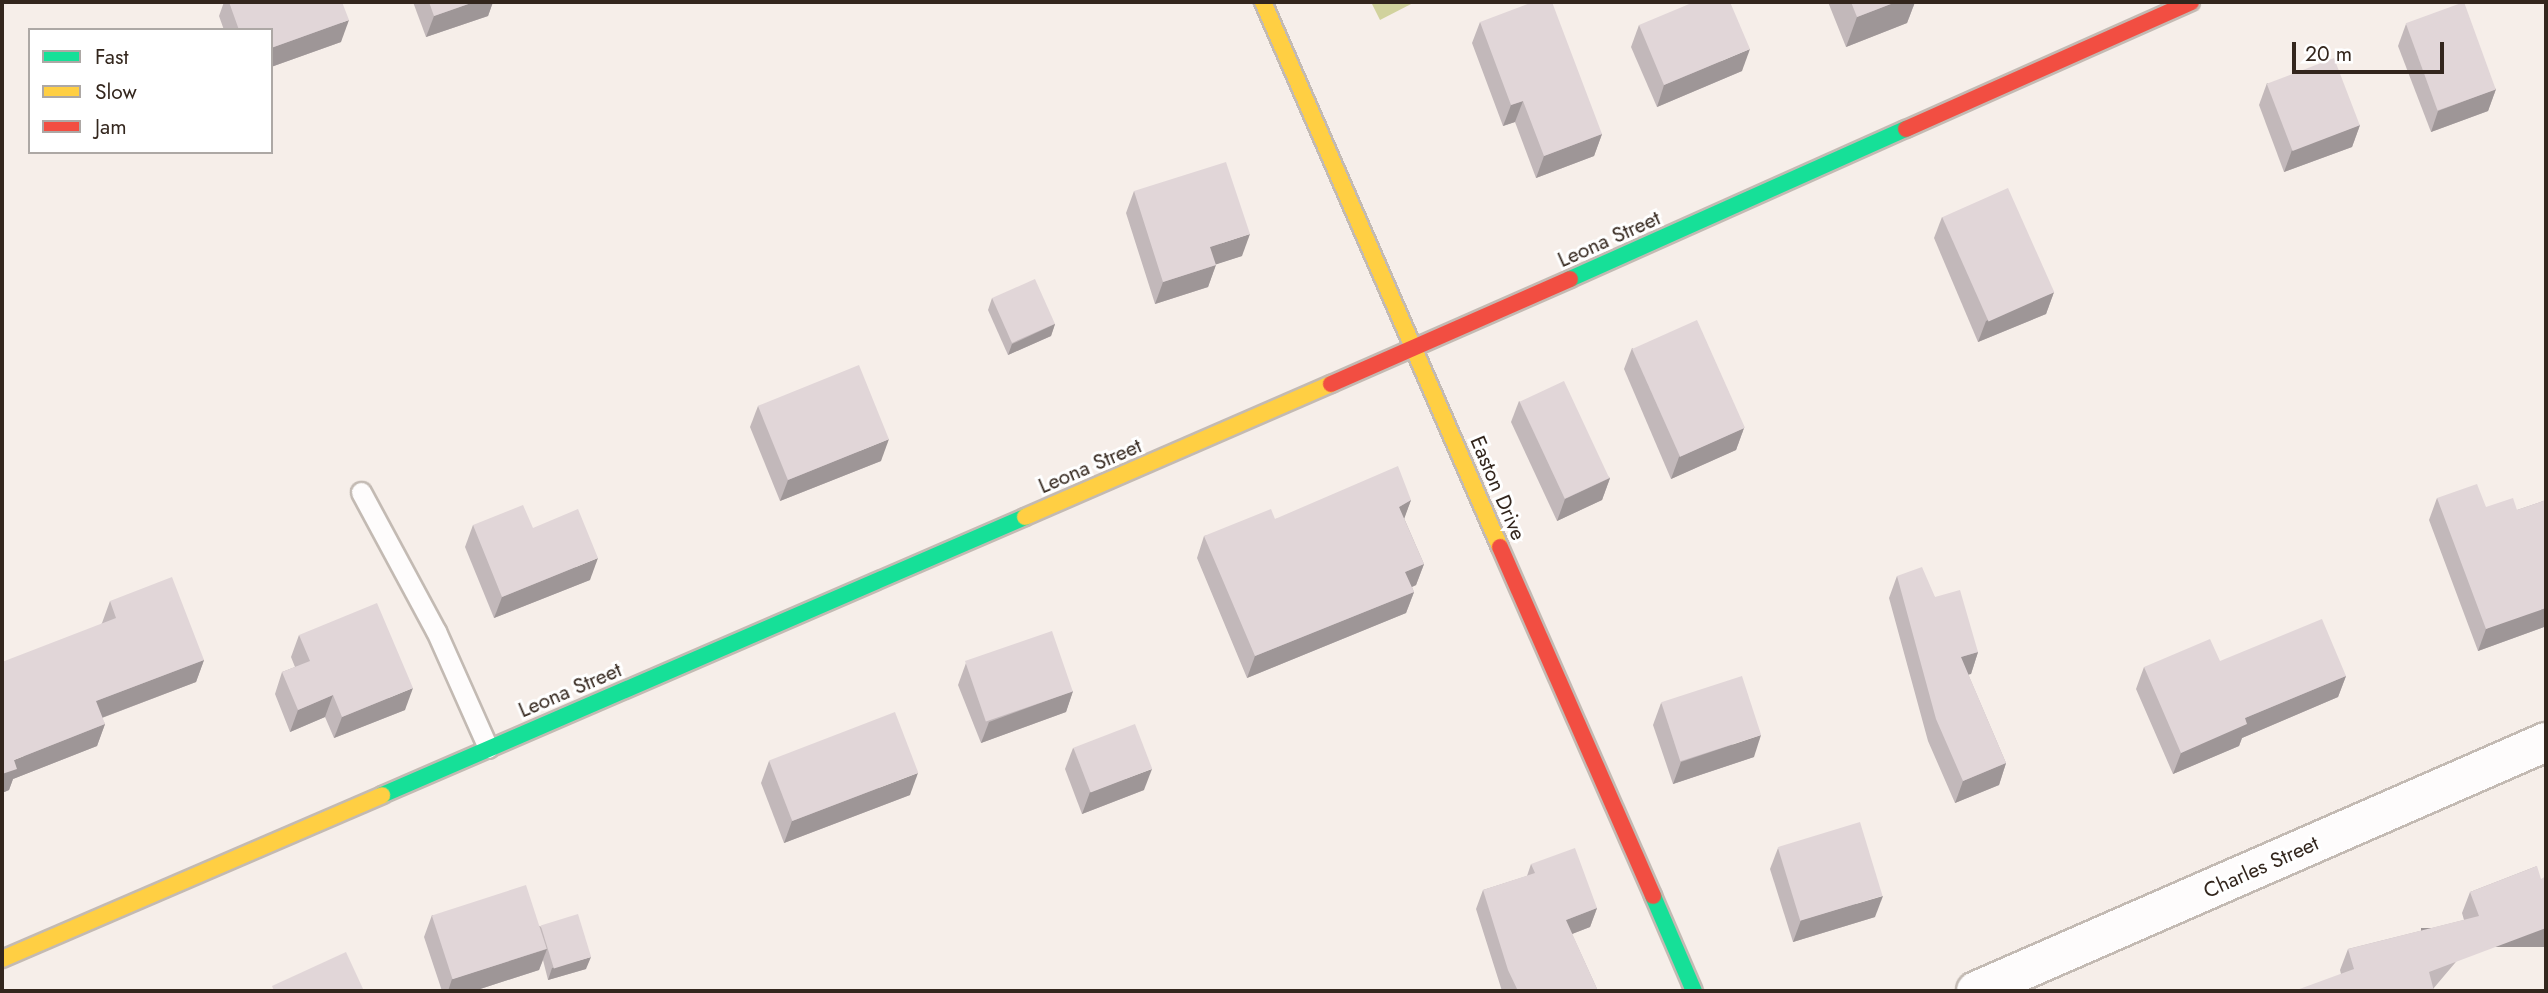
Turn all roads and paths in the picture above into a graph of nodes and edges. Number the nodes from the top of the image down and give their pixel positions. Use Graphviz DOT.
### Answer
graph roads {
  1 [pos="1263,2"];
  2 [pos="2191,2"];
  3 [pos="1415,348"];
  4 [pos="360,492"];
  5 [pos="2546,742"];
  6 [pos="488,748"];
  7 [pos="2,959"];
  8 [pos="1694,991"];
  9 [pos="1976,991"];
  1 -- 3 [label="street, Easton Drive"];
  2 -- 3 [label="street, Leona Street"];
  3 -- 6 [label="street, Leona Street"];
  3 -- 8 [label="street, Easton Drive"];
  4 -- 6 [label="lane"];
  5 -- 9 [label="street, Charles Street"];
  6 -- 7 [label="street, Leona Street"];
}
